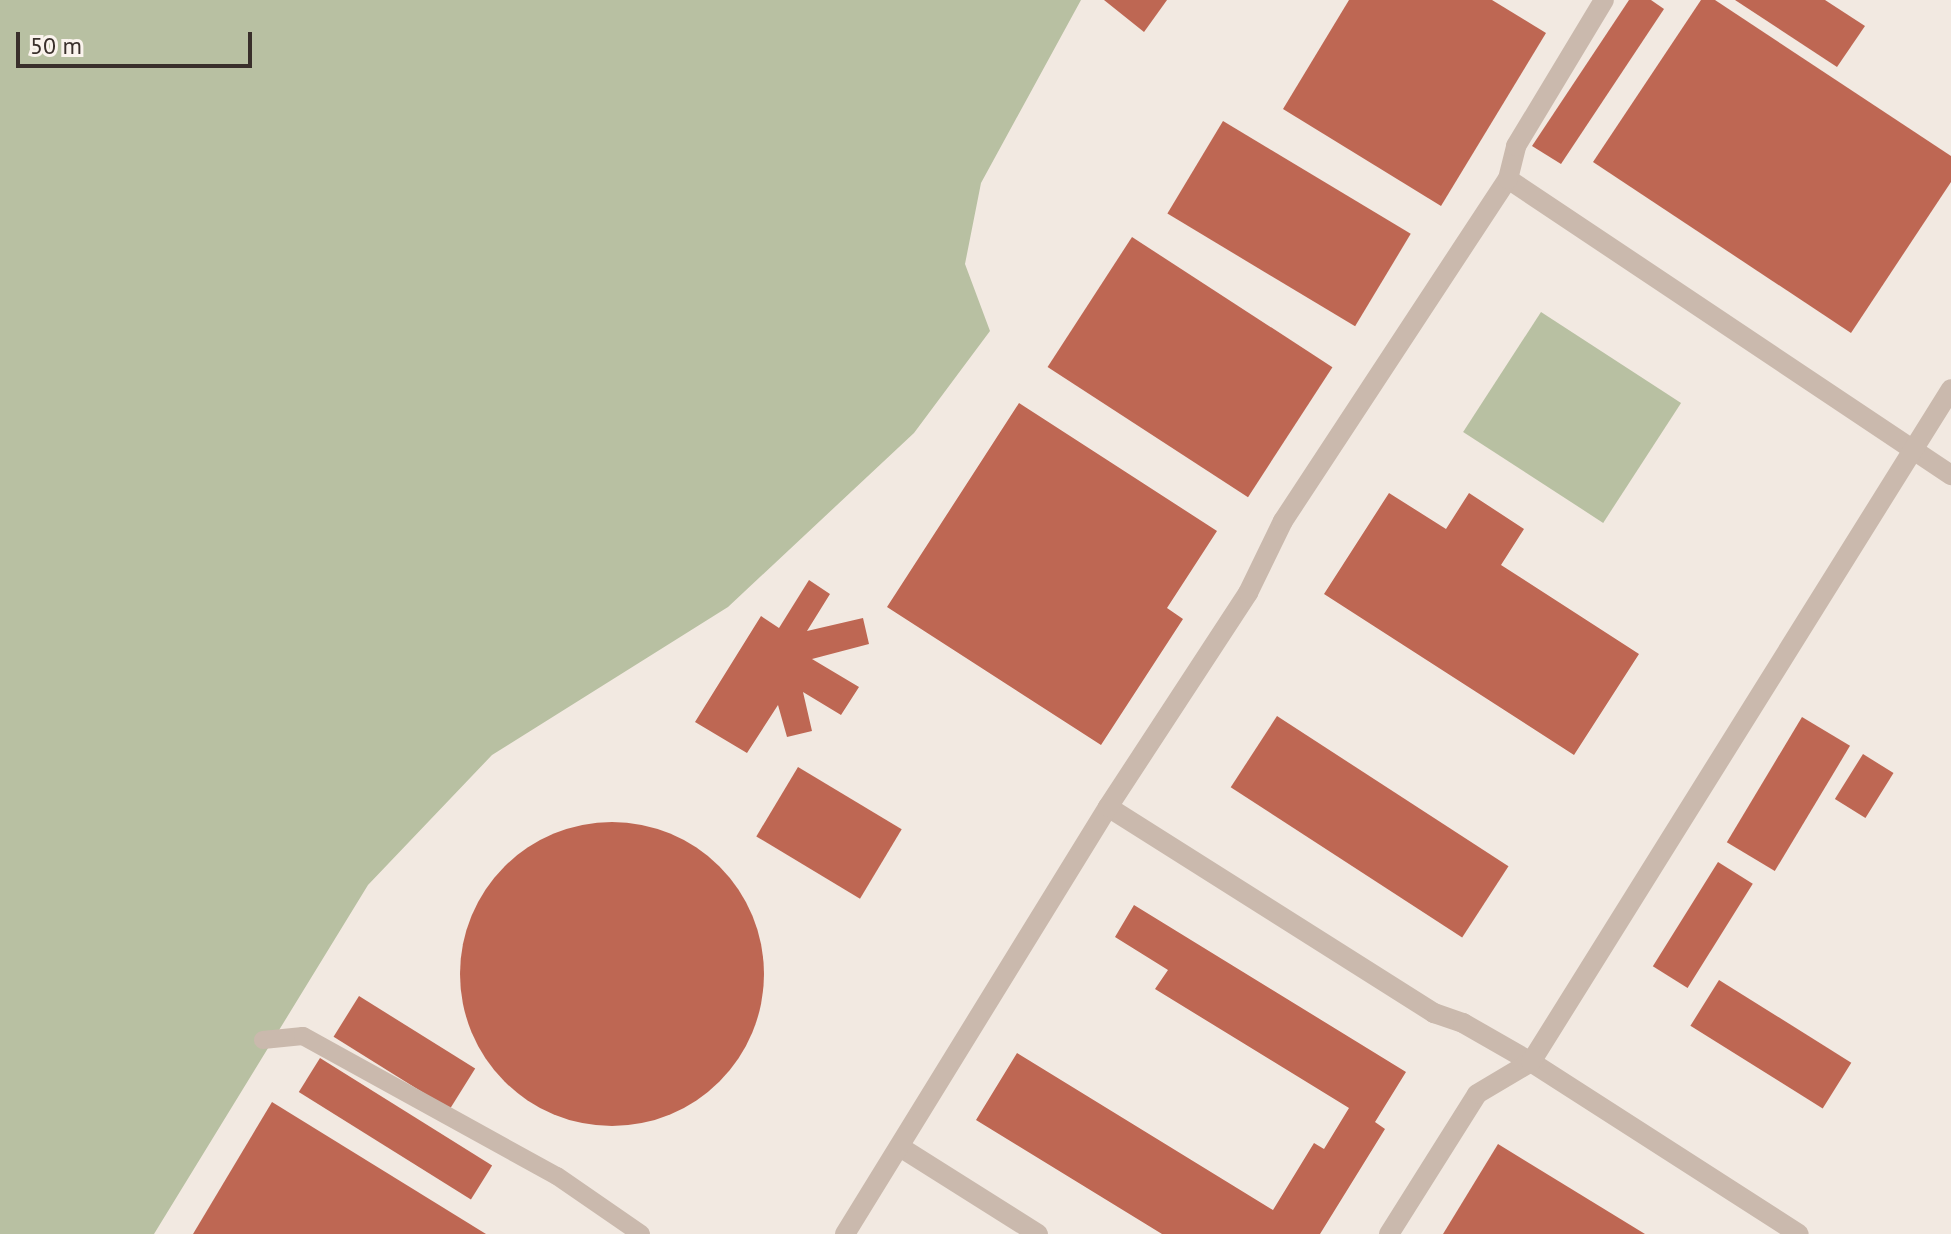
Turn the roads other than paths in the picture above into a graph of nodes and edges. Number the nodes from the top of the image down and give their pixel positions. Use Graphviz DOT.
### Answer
graph roads {
  1 [pos="1604,0"];
  2 [pos="1508,179"];
  3 [pos="1951,389"];
  4 [pos="1912,450"];
  5 [pos="1951,475"];
  6 [pos="1108,807"];
  7 [pos="263,1040"];
  8 [pos="1531,1062"];
  9 [pos="900,1147"];
  10 [pos="641,1234"];
  11 [pos="845,1234"];
  12 [pos="1038,1234"];
  13 [pos="1389,1234"];
  14 [pos="1799,1234"];
  1 -- 2 [label="street"];
  2 -- 4 [label="street"];
  2 -- 6 [label="street"];
  3 -- 4 [label="street"];
  4 -- 5 [label="street"];
  4 -- 8 [label="street"];
  6 -- 8 [label="street"];
  6 -- 9 [label="street"];
  7 -- 10 [label="lane"];
  8 -- 13 [label="street"];
  8 -- 14 [label="street"];
  9 -- 11 [label="street"];
  9 -- 12 [label="street"];
}
